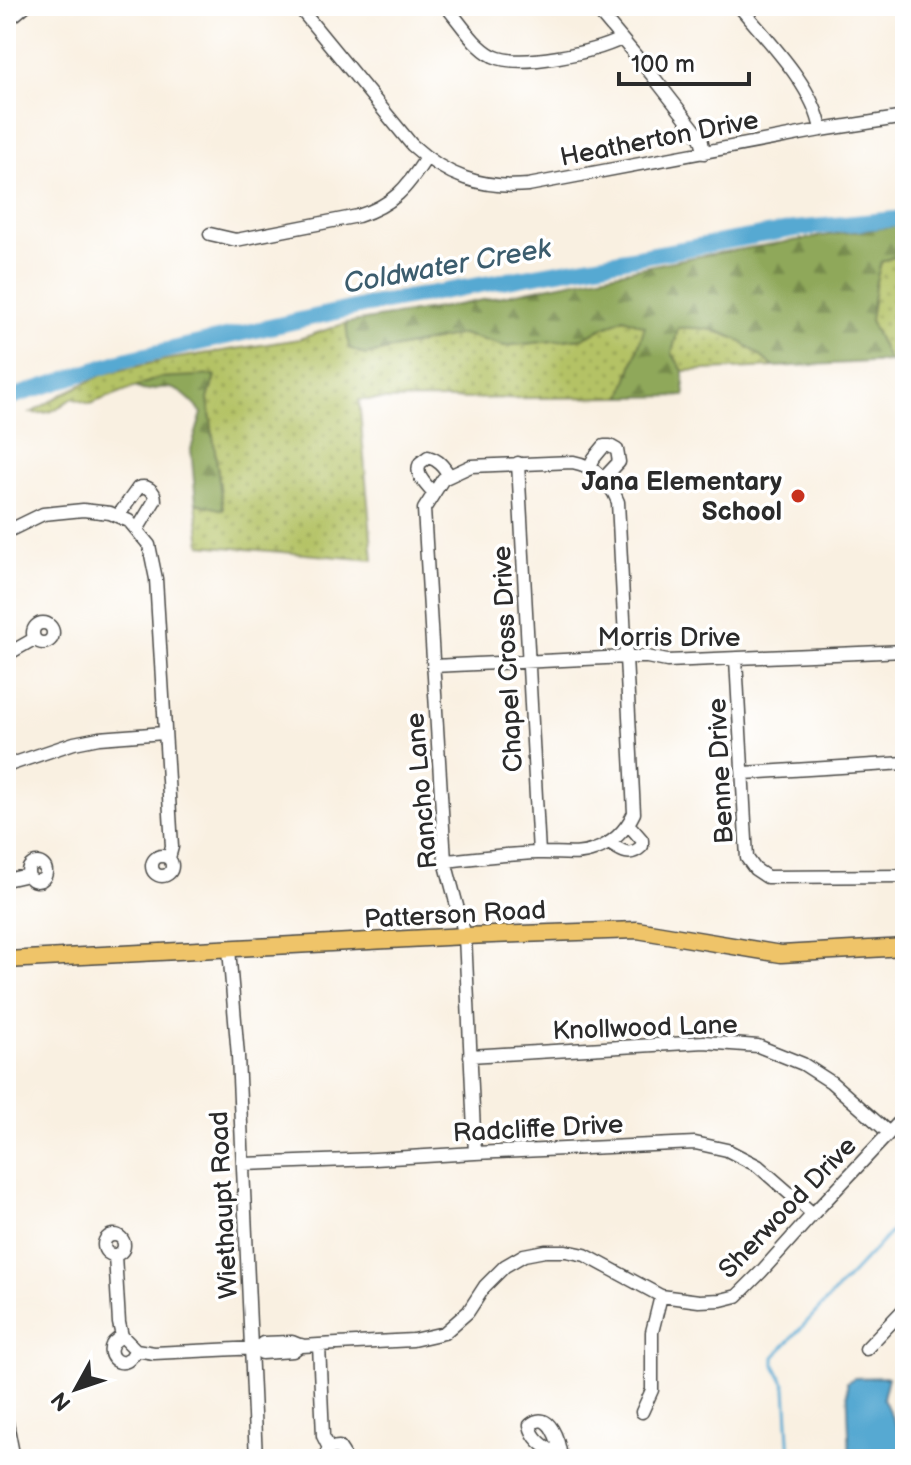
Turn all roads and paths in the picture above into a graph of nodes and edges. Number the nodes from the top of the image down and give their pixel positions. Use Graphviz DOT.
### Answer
graph roads {
  1 [pos="25,6"];
  2 [pos="298,6"];
  3 [pos="446,6"];
  4 [pos="594,6"];
  5 [pos="739,6"];
  6 [pos="6,22"];
  7 [pos="621,39"];
  8 [pos="905,117"];
  9 [pos="821,130"];
  10 [pos="704,153"];
  11 [pos="426,158"];
  12 [pos="210,234"];
  13 [pos="518,463"];
  14 [pos="589,468"];
  15 [pos="446,477"];
  16 [pos="604,478"];
  17 [pos="433,493"];
  18 [pos="118,516"];
  19 [pos="137,530"];
  20 [pos="6,532"];
  21 [pos="34,639"];
  22 [pos="905,651"];
  23 [pos="6,655"];
  24 [pos="627,657"];
  25 [pos="736,659"];
  26 [pos="529,662"];
  27 [pos="433,666"];
  28 [pos="164,733"];
  29 [pos="905,763"];
  30 [pos="6,766"];
  31 [pos="744,773"];
  32 [pos="628,824"];
  33 [pos="609,843"];
  34 [pos="539,853"];
  35 [pos="169,858"];
  36 [pos="445,861"];
  37 [pos="28,875"];
  38 [pos="905,876"];
  39 [pos="6,880"];
  40 [pos="465,936"];
  41 [pos="905,947"];
  42 [pos="229,949"];
  43 [pos="6,960"];
  44 [pos="470,1056"];
  45 [pos="905,1116"];
  46 [pos="889,1133"];
  47 [pos="475,1153"];
  48 [pos="243,1164"];
  49 [pos="813,1214"];
  50 [pos="115,1255"];
  51 [pos="661,1296"];
  52 [pos="905,1308"];
  53 [pos="122,1336"];
  54 [pos="319,1345"];
  55 [pos="254,1348"];
  56 [pos="866,1349"];
  57 [pos="136,1350"];
  58 [pos="642,1412"];
  59 [pos="6,1418"];
  60 [pos="328,1454"];
  61 [pos="14,1459"];
  62 [pos="256,1459"];
  63 [pos="342,1459"];
  1 -- 6 [label="street"];
  2 -- 11 [label="street, Heatherton Drive"];
  3 -- 7 [label="street"];
  4 -- 7 [label="street"];
  5 -- 9 [label="street"];
  7 -- 10 [label="street"];
  8 -- 9 [label="street, Heatherton Drive"];
  9 -- 10 [label="street, Heatherton Drive"];
  10 -- 11 [label="street, Heatherton Drive"];
  11 -- 12 [label="street"];
  13 -- 14 [label="street"];
  13 -- 15 [label="street"];
  13 -- 26 [label="street, Chapel Cross Drive"];
  14 -- 16 [label="street"];
  14 -- 16 [label="street"];
  15 -- 17 [label="street, Rancho Lane"];
  15 -- 17 [label="street"];
  16 -- 24 [label="street"];
  17 -- 27 [label="street, Rancho Lane"];
  18 -- 19 [label="street"];
  18 -- 19 [label="street"];
  18 -- 20 [label="street"];
  19 -- 28 [label="street"];
  21 -- 23 [label="street"];
  22 -- 25 [label="street, Morris Drive"];
  24 -- 25 [label="street, Morris Drive"];
  24 -- 26 [label="street, Morris Drive"];
  24 -- 32 [label="street"];
  25 -- 31 [label="street, Benne Drive"];
  26 -- 27 [label="street, Morris Drive"];
  26 -- 34 [label="street, Chapel Cross Drive"];
  27 -- 36 [label="street, Rancho Lane"];
  28 -- 30 [label="street"];
  28 -- 35 [label="street"];
  29 -- 31 [label="street"];
  31 -- 38 [label="street, Benne Drive"];
  32 -- 33 [label="street"];
  32 -- 33 [label="street"];
  33 -- 34 [label="street"];
  34 -- 36 [label="street"];
  36 -- 40 [label="street, Rancho Lane"];
  37 -- 39 [label="street"];
  40 -- 41 [label="main road, Patterson Road"];
  40 -- 42 [label="main road, Patterson Road"];
  40 -- 44 [label="street, Rancho Lane"];
  42 -- 43 [label="main road, Patterson Road"];
  42 -- 48 [label="street, Wiethaupt Road"];
  44 -- 46 [label="street, Knollwood Lane"];
  44 -- 47 [label="street, Rancho Lane"];
  45 -- 46 [label="street, Sherwood Drive"];
  46 -- 49 [label="street, Sherwood Drive"];
  47 -- 48 [label="street, Radcliffe Drive"];
  47 -- 49 [label="street, Radcliffe Drive"];
  48 -- 55 [label="street, Wiethaupt Road"];
  49 -- 51 [label="street, Sherwood Drive"];
  50 -- 53 [label="street, Sherwood Drive"];
  51 -- 54 [label="street, Sherwood Drive"];
  51 -- 58 [label="street"];
  52 -- 56 [label="street"];
  53 -- 57 [label="street"];
  53 -- 57 [label="street, Sherwood Drive"];
  54 -- 55 [label="street, Sherwood Drive"];
  54 -- 60 [label="street"];
  55 -- 57 [label="street, Sherwood Drive"];
  55 -- 62 [label="street, Wiethaupt Road"];
  59 -- 61 [label="street"];
  60 -- 63 [label="street"];
}
